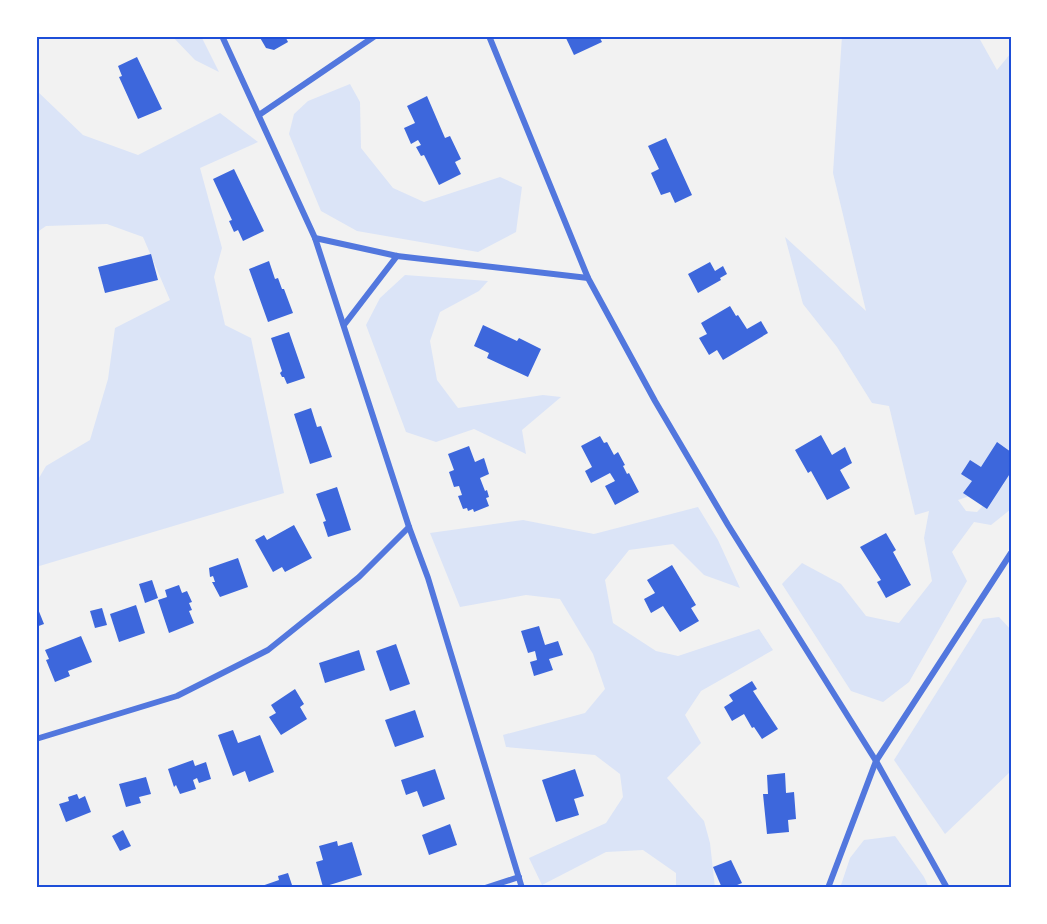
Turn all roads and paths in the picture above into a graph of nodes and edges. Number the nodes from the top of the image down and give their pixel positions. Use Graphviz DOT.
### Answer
graph roads {
  1 [pos="222,36"];
  2 [pos="375,36"];
  3 [pos="489,36"];
  4 [pos="259,115"];
  5 [pos="315,238"];
  6 [pos="397,256"];
  7 [pos="588,278"];
  8 [pos="344,325"];
  9 [pos="409,527"];
  10 [pos="1011,553"];
  11 [pos="36,739"];
  12 [pos="876,761"];
  13 [pos="519,877"];
  14 [pos="485,888"];
  15 [pos="522,888"];
  16 [pos="828,888"];
  17 [pos="947,888"];
  1 -- 4 [label="street"];
  2 -- 4 [label="street"];
  3 -- 7 [label="street"];
  4 -- 5 [label="street"];
  5 -- 6 [label="street"];
  5 -- 8 [label="street"];
  6 -- 7 [label="street"];
  6 -- 8 [label="street"];
  7 -- 12 [label="street"];
  8 -- 9 [label="street"];
  9 -- 11 [label="street"];
  9 -- 13 [label="street"];
  10 -- 12 [label="street"];
  12 -- 16 [label="street"];
  12 -- 17 [label="street"];
  13 -- 14 [label="street"];
  13 -- 15 [label="street"];
}
